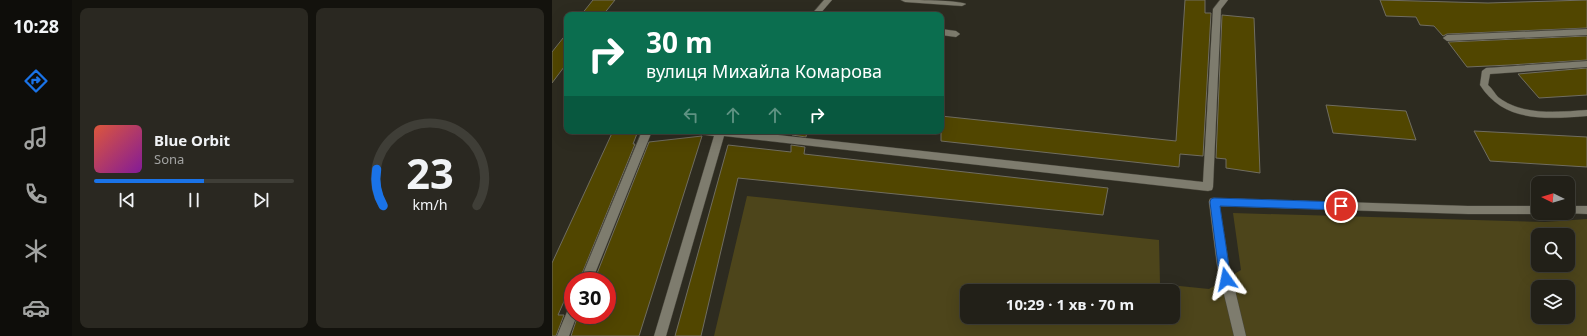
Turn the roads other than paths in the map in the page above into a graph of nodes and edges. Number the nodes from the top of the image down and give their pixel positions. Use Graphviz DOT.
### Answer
graph roads {
  1 [pos="828,0"];
  2 [pos="905,0"];
  3 [pos="1224,0"];
  4 [pos="962,4"];
  5 [pos="818,12"];
  6 [pos="944,32"];
  7 [pos="1587,32"];
  8 [pos="956,34"];
  9 [pos="1447,38"];
  10 [pos="1587,64"];
  11 [pos="1587,113"];
  12 [pos="647,134"];
  13 [pos="724,134"];
  14 [pos="743,134"];
  15 [pos="1531,210"];
  16 [pos="1575,210"];
  17 [pos="1587,210"];
  18 [pos="590,272"];
  19 [pos="568,324"];
  20 [pos="563,336"];
  21 [pos="660,336"];
  22 [pos="1240,336"];
  1 -- 5 [label="street"];
  2 -- 4 [label="street"];
  3 -- 14 [label="street"];
  6 -- 8 [label="street"];
  7 -- 9 [label="street"];
  10 -- 11 [label="street"];
  12 -- 18 [label="street"];
  13 -- 21 [label="street"];
  15 -- 22 [label="street"];
  16 -- 17 [label="street"];
  19 -- 20 [label="street"];
}
